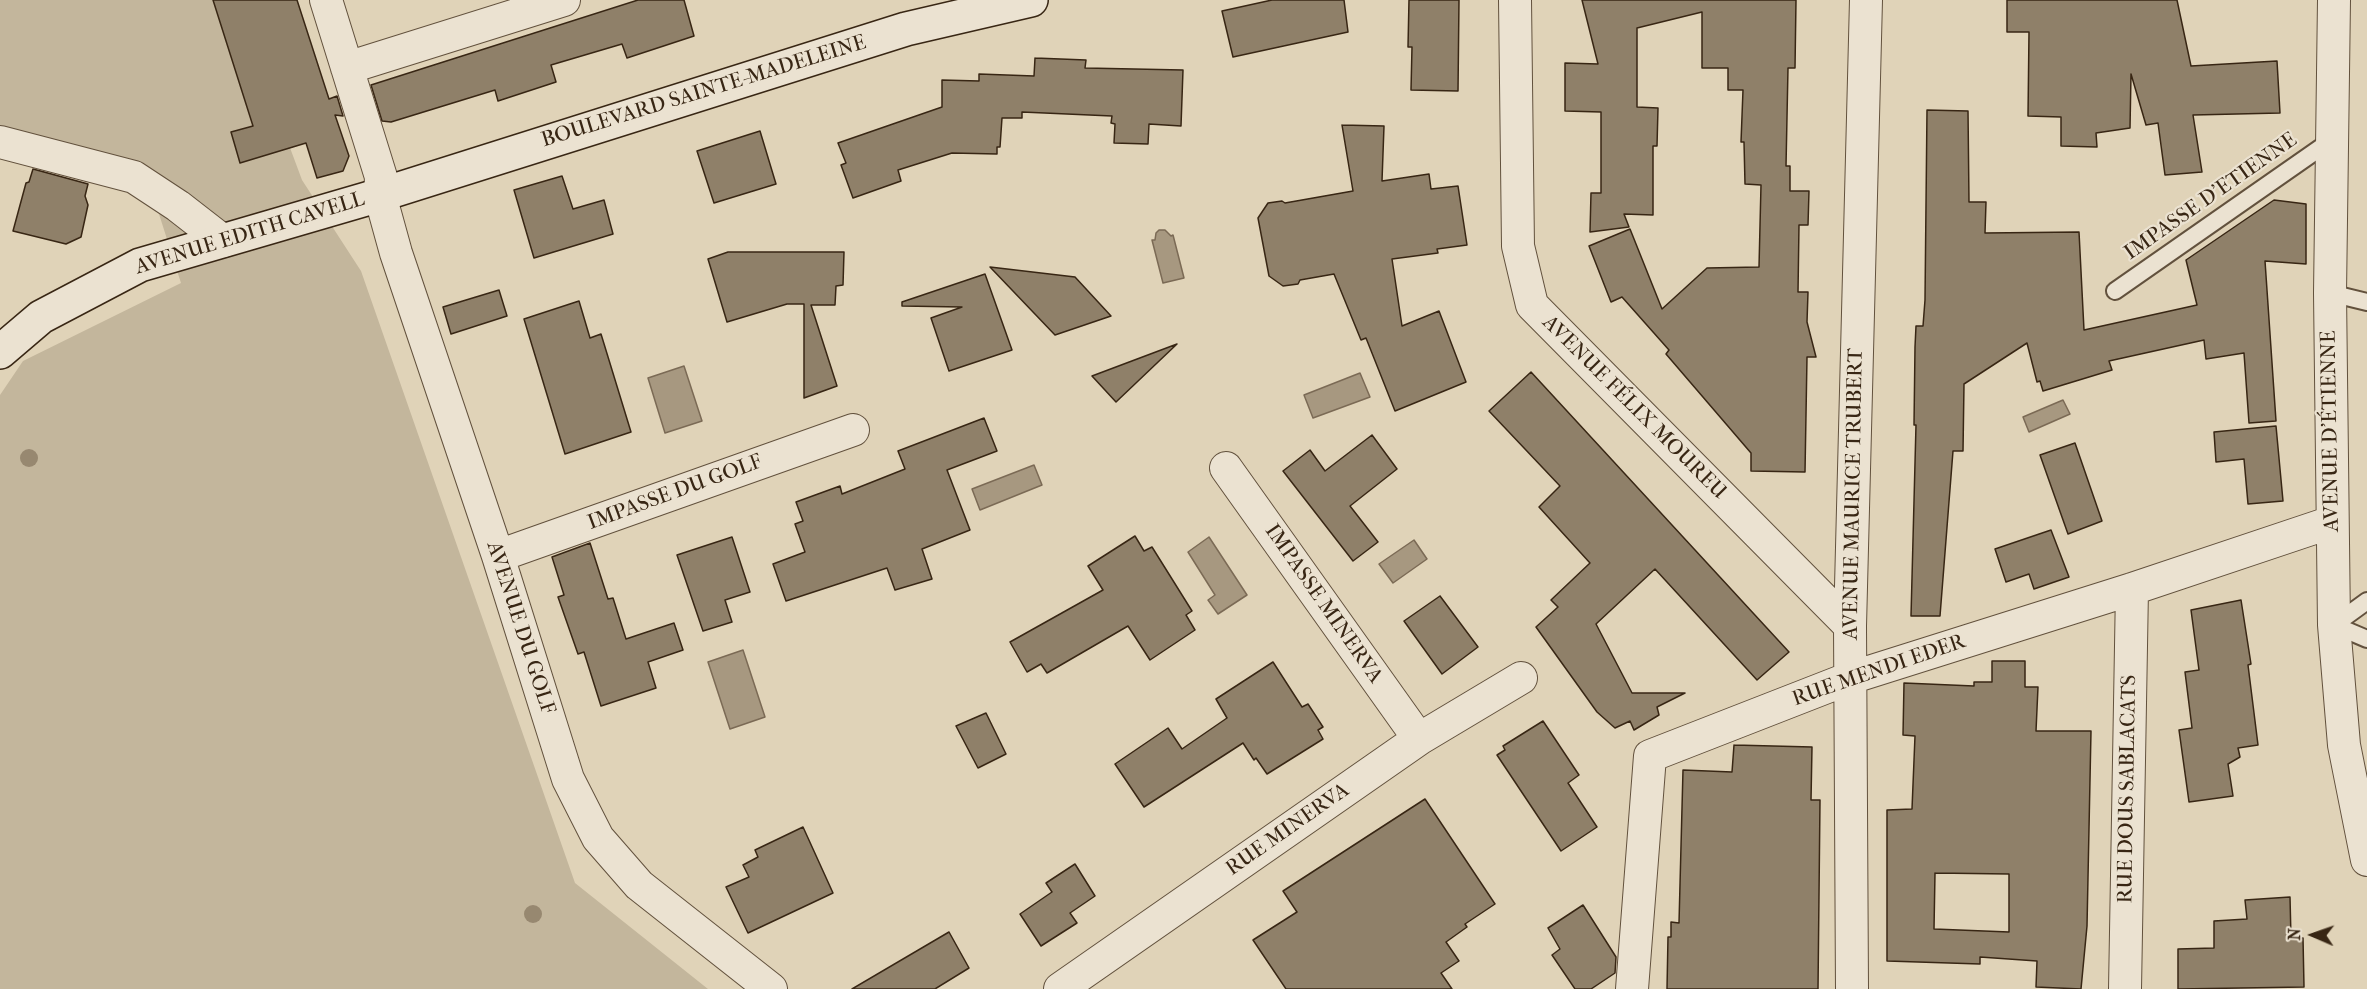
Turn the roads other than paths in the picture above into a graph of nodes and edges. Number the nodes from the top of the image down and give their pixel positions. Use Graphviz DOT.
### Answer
graph roads {
  1 [pos="326,0"];
  2 [pos="564,0"];
  3 [pos="1031,0"];
  4 [pos="1515,0"];
  5 [pos="1866,0"];
  6 [pos="2334,0"];
  7 [pos="347,68"];
  8 [pos="2333,139"];
  9 [pos="0,142"];
  10 [pos="380,195"];
  11 [pos="223,241"];
  12 [pos="2115,291"];
  13 [pos="2330,294"];
  14 [pos="2367,302"];
  15 [pos="0,352"];
  16 [pos="853,430"];
  17 [pos="1226,468"];
  18 [pos="2332,522"];
  19 [pos="498,556"];
  20 [pos="2132,589"];
  21 [pos="2367,601"];
  22 [pos="2334,625"];
  23 [pos="1850,626"];
  24 [pos="2367,639"];
  25 [pos="1521,678"];
  26 [pos="1850,678"];
  27 [pos="1419,739"];
  28 [pos="2367,860"];
  29 [pos="771,989"];
  30 [pos="1060,989"];
  31 [pos="1632,989"];
  32 [pos="1852,989"];
  33 [pos="2125,989"];
  1 -- 7 [label="street, AVENUE DU GOLF"];
  2 -- 7 [label="street"];
  3 -- 10 [label="street, BOULEVARD SAINTE-MADELEINE"];
  4 -- 23 [label="street, AVENUE FÉLIX MOUREU"];
  5 -- 23 [label="street, AVENUE MAURICE TRUBERT"];
  6 -- 8 [label="street, AVENUE D'ÉTIENNE"];
  7 -- 10 [label="street, AVENUE DU GOLF"];
  8 -- 12 [label="lane, IMPASSE D'ETIENNE"];
  8 -- 13 [label="street, AVENUE D'ÉTIENNE"];
  9 -- 11 [label="street"];
  10 -- 11 [label="street, AVENUE EDITH CAVELL"];
  10 -- 19 [label="street, AVENUE DU GOLF"];
  11 -- 15 [label="street, AVENUE EDITH CAVELL"];
  13 -- 14 [label="lane"];
  13 -- 18 [label="street, AVENUE D'ÉTIENNE"];
  16 -- 19 [label="street, IMPASSE DU GOLF"];
  17 -- 27 [label="street, IMPASSE MINERVA"];
  18 -- 20 [label="street, RUE MENDI EDER"];
  18 -- 22 [label="street, AVENUE D'ÉTIENNE"];
  19 -- 29 [label="street, AVENUE DU GOLF"];
  20 -- 26 [label="street, RUE MENDI EDER"];
  20 -- 33 [label="street, RUE DOUS SABLACATS"];
  21 -- 22 [label="lane"];
  22 -- 24 [label="lane"];
  22 -- 28 [label="street, AVENUE D'ÉTIENNE"];
  23 -- 26 [label="street, AVENUE MAURICE TRUBERT"];
  25 -- 27 [label="street, RUE MINERVA"];
  26 -- 31 [label="street, RUE MENDI EDER"];
  26 -- 32 [label="street, AVENUE MAURICE TRUBERT"];
  27 -- 30 [label="street, RUE MINERVA"];
}
